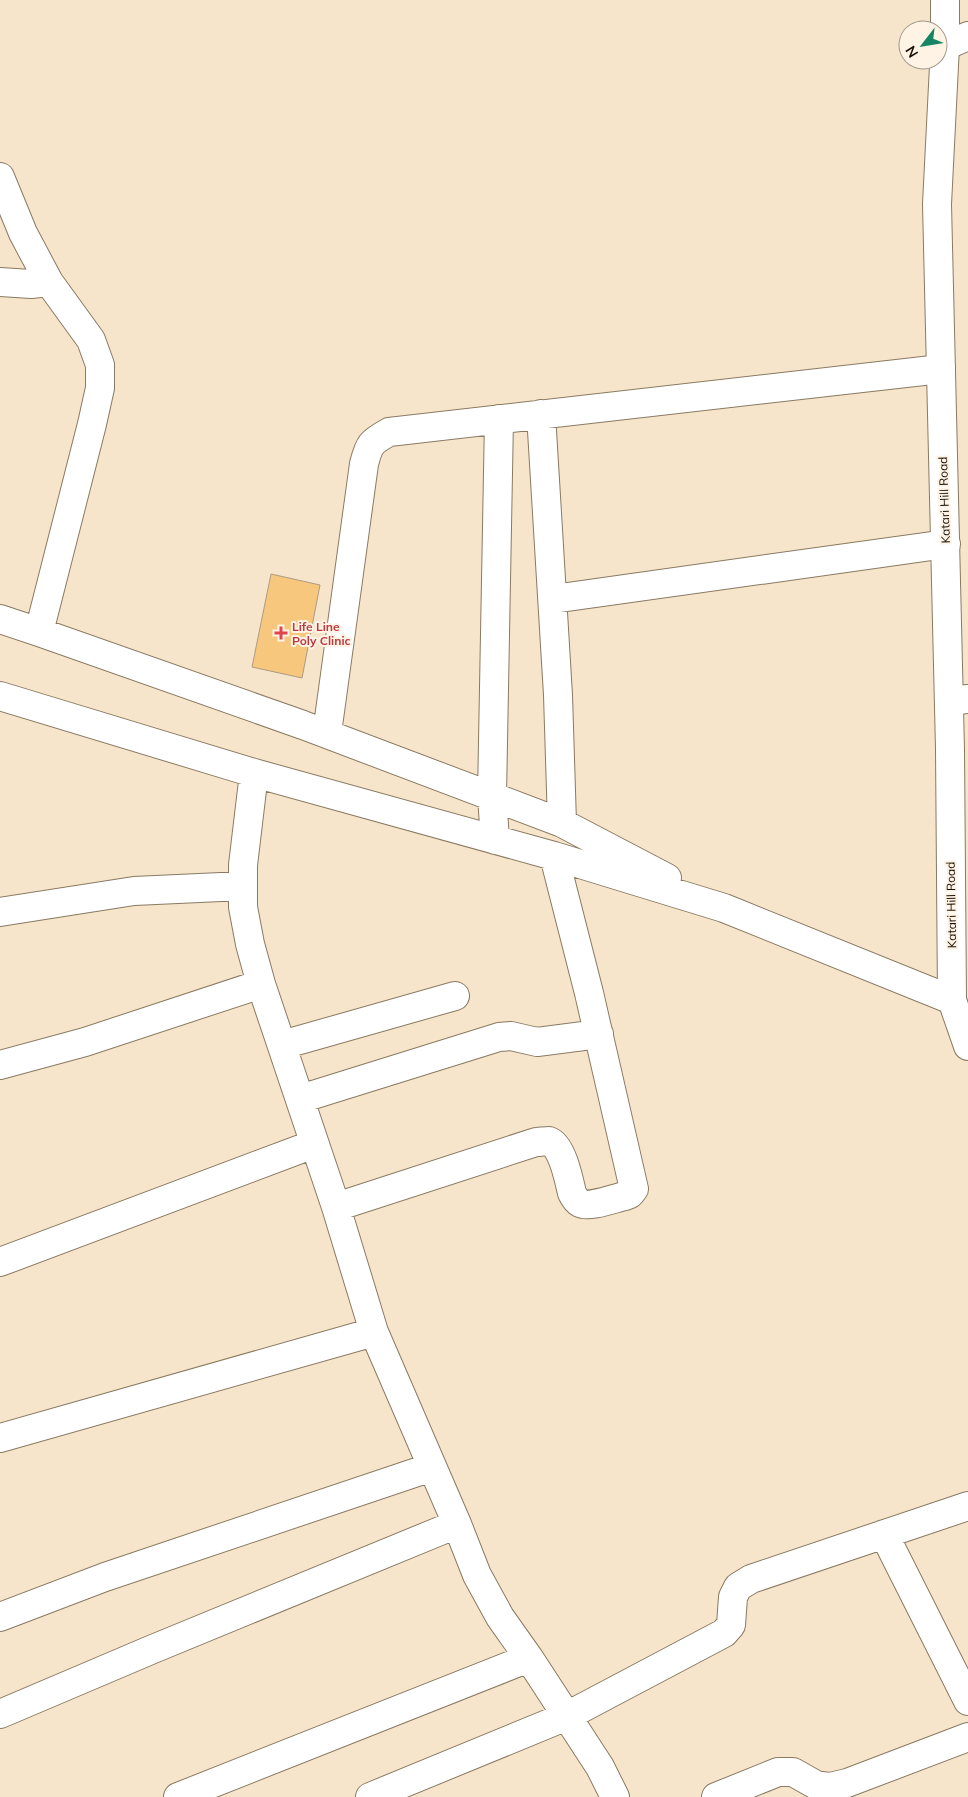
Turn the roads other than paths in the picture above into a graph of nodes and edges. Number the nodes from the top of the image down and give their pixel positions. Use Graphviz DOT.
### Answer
graph roads {
  1 [pos="945,0"];
  2 [pos="957,41"];
  3 [pos="0,178"];
  4 [pos="0,282"];
  5 [pos="49,282"];
  6 [pos="941,370"];
  7 [pos="541,414"];
  8 [pos="499,419"];
  9 [pos="946,544"];
  10 [pos="553,599"];
  11 [pos="0,619"];
  12 [pos="39,632"];
  13 [pos="0,696"];
  14 [pos="958,700"];
  15 [pos="327,733"];
  16 [pos="254,773"];
  17 [pos="492,796"];
  18 [pos="562,822"];
  19 [pos="495,840"];
  20 [pos="554,856"];
  21 [pos="243,886"];
  22 [pos="724,908"];
  23 [pos="0,912"];
  24 [pos="261,984"];
  25 [pos="456,996"];
  26 [pos="952,1000"];
  27 [pos="599,1034"];
  28 [pos="282,1045"];
  29 [pos="968,1046"];
  30 [pos="0,1065"];
  31 [pos="300,1099"];
  32 [pos="314,1144"];
  33 [pos="336,1207"];
  34 [pos="0,1262"];
  35 [pos="374,1332"];
  36 [pos="0,1438"];
  37 [pos="432,1467"];
  38 [pos="968,1506"];
  39 [pos="457,1524"];
  40 [pos="884,1534"];
  41 [pos="0,1617"];
  42 [pos="528,1658"];
  43 [pos="968,1701"];
  44 [pos="0,1714"];
  45 [pos="567,1716"];
  46 [pos="968,1737"];
  47 [pos="178,1797"];
  48 [pos="370,1797"];
  49 [pos="615,1797"];
  50 [pos="716,1797"];
  1 -- 2 [label="street, Katari Hill Road"];
  2 -- 6 [label="street, Katari Hill Road"];
  3 -- 5 [label="street"];
  4 -- 5 [label="street"];
  5 -- 12 [label="street"];
  6 -- 7 [label="street"];
  6 -- 9 [label="street, Katari Hill Road"];
  7 -- 8 [label="street"];
  7 -- 10 [label="street"];
  8 -- 15 [label="street"];
  8 -- 17 [label="street"];
  9 -- 10 [label="street"];
  9 -- 14 [label="street, Katari Hill Road"];
  10 -- 18 [label="street"];
  11 -- 12 [label="street"];
  12 -- 15 [label="street"];
  13 -- 16 [label="street"];
  14 -- 26 [label="street, Katari Hill Road"];
  15 -- 17 [label="street"];
  16 -- 19 [label="street"];
  16 -- 21 [label="street"];
  17 -- 18 [label="street"];
  17 -- 19 [label="street"];
  18 -- 22 [label="street"];
  19 -- 20 [label="street"];
  20 -- 22 [label="street"];
  20 -- 27 [label="street"];
  21 -- 23 [label="street"];
  21 -- 24 [label="street"];
  22 -- 26 [label="street"];
  24 -- 28 [label="street"];
  24 -- 30 [label="street"];
  25 -- 28 [label="street"];
  26 -- 29 [label="street, Katari Hill Road"];
  27 -- 31 [label="street"];
  27 -- 33 [label="street"];
  28 -- 31 [label="street"];
  31 -- 32 [label="street"];
  32 -- 33 [label="street"];
  32 -- 34 [label="street"];
  33 -- 35 [label="street"];
  35 -- 36 [label="street"];
  35 -- 37 [label="street"];
  37 -- 39 [label="street"];
  37 -- 41 [label="street"];
  38 -- 40 [label="street"];
  39 -- 42 [label="street"];
  39 -- 44 [label="street"];
  40 -- 43 [label="street"];
  40 -- 45 [label="street"];
  42 -- 45 [label="street"];
  42 -- 47 [label="street"];
  45 -- 48 [label="street"];
  45 -- 49 [label="street"];
  46 -- 50 [label="street"];
}
